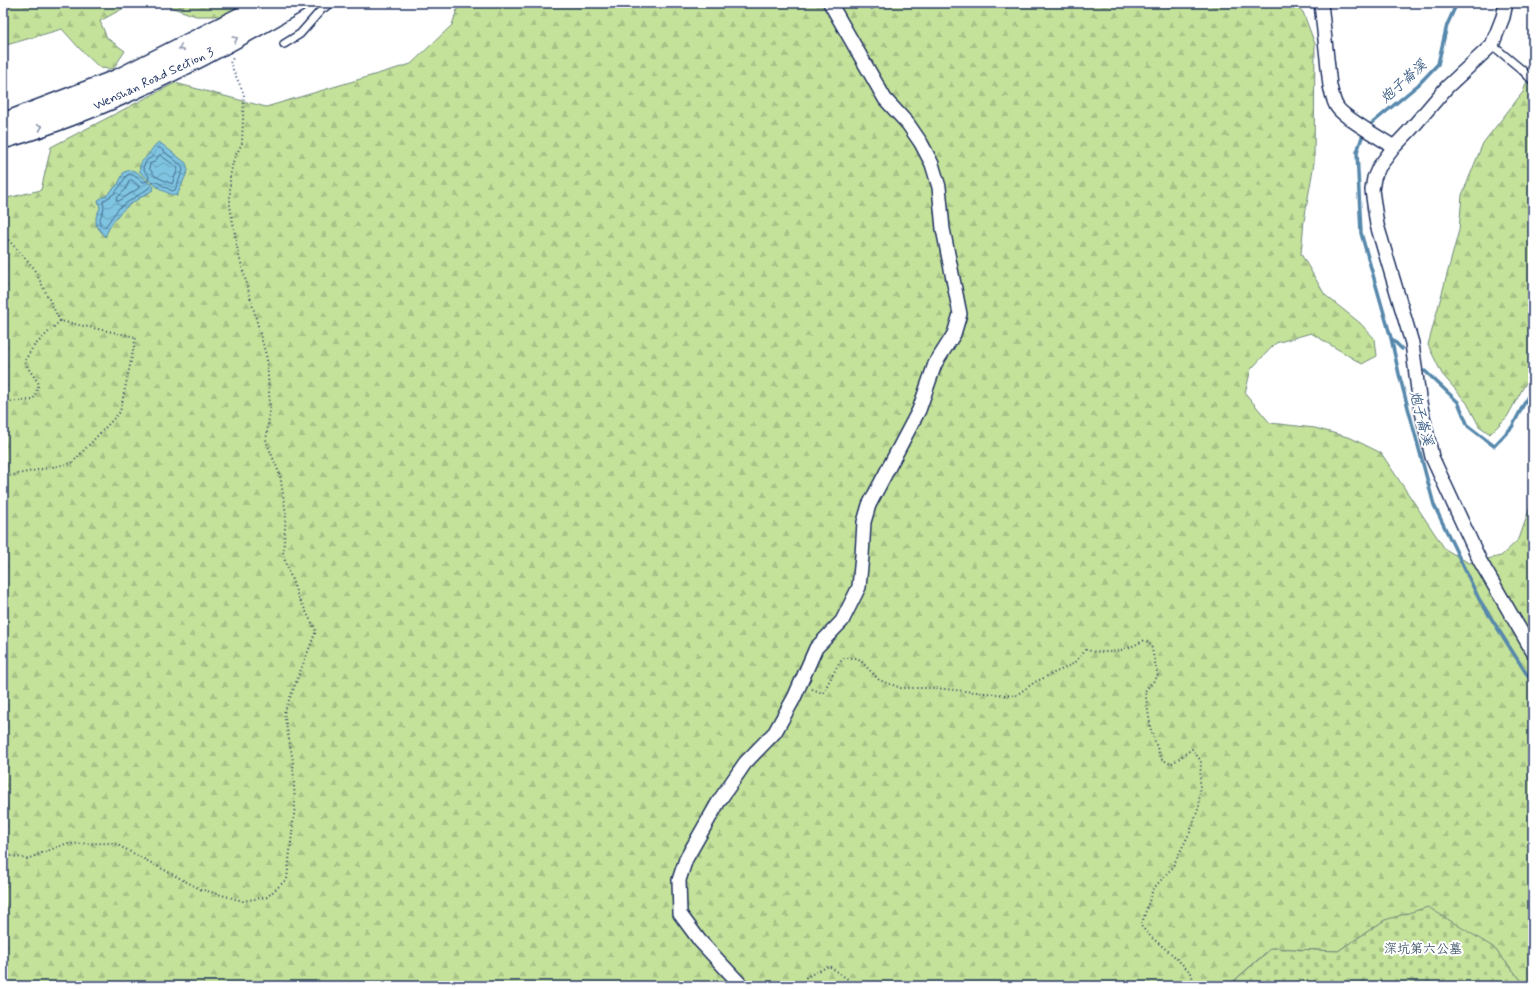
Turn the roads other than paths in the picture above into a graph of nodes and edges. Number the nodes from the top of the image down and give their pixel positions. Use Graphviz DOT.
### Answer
graph roads {
  1 [pos="265,3"];
  2 [pos="297,3"];
  3 [pos="331,3"];
  4 [pos="830,3"];
  5 [pos="1321,3"];
  6 [pos="1506,3"];
  7 [pos="284,44"];
  8 [pos="1492,45"];
  9 [pos="151,72"];
  10 [pos="1533,81"];
  11 [pos="3,123"];
  12 [pos="3,139"];
  13 [pos="1394,147"];
  14 [pos="1533,652"];
  15 [pos="742,986"];
  1 -- 9 [label="main road, Wenshan Road Section 3, one-way"];
  9 -- 2 [label="main road, Wenshan Road Section 3, one-way"];
  3 -- 7 [label="lane"];
  4 -- 15 [label="street"];
  5 -- 13 [label="street"];
  6 -- 8 [label="street"];
  8 -- 10 [label="lane"];
  8 -- 13 [label="street"];
  9 -- 11 [label="main road, Wenshan Road Section 3"];
  12 -- 9 [label="main road, Wenshan Road Section 3, one-way"];
  13 -- 14 [label="street"];
}
